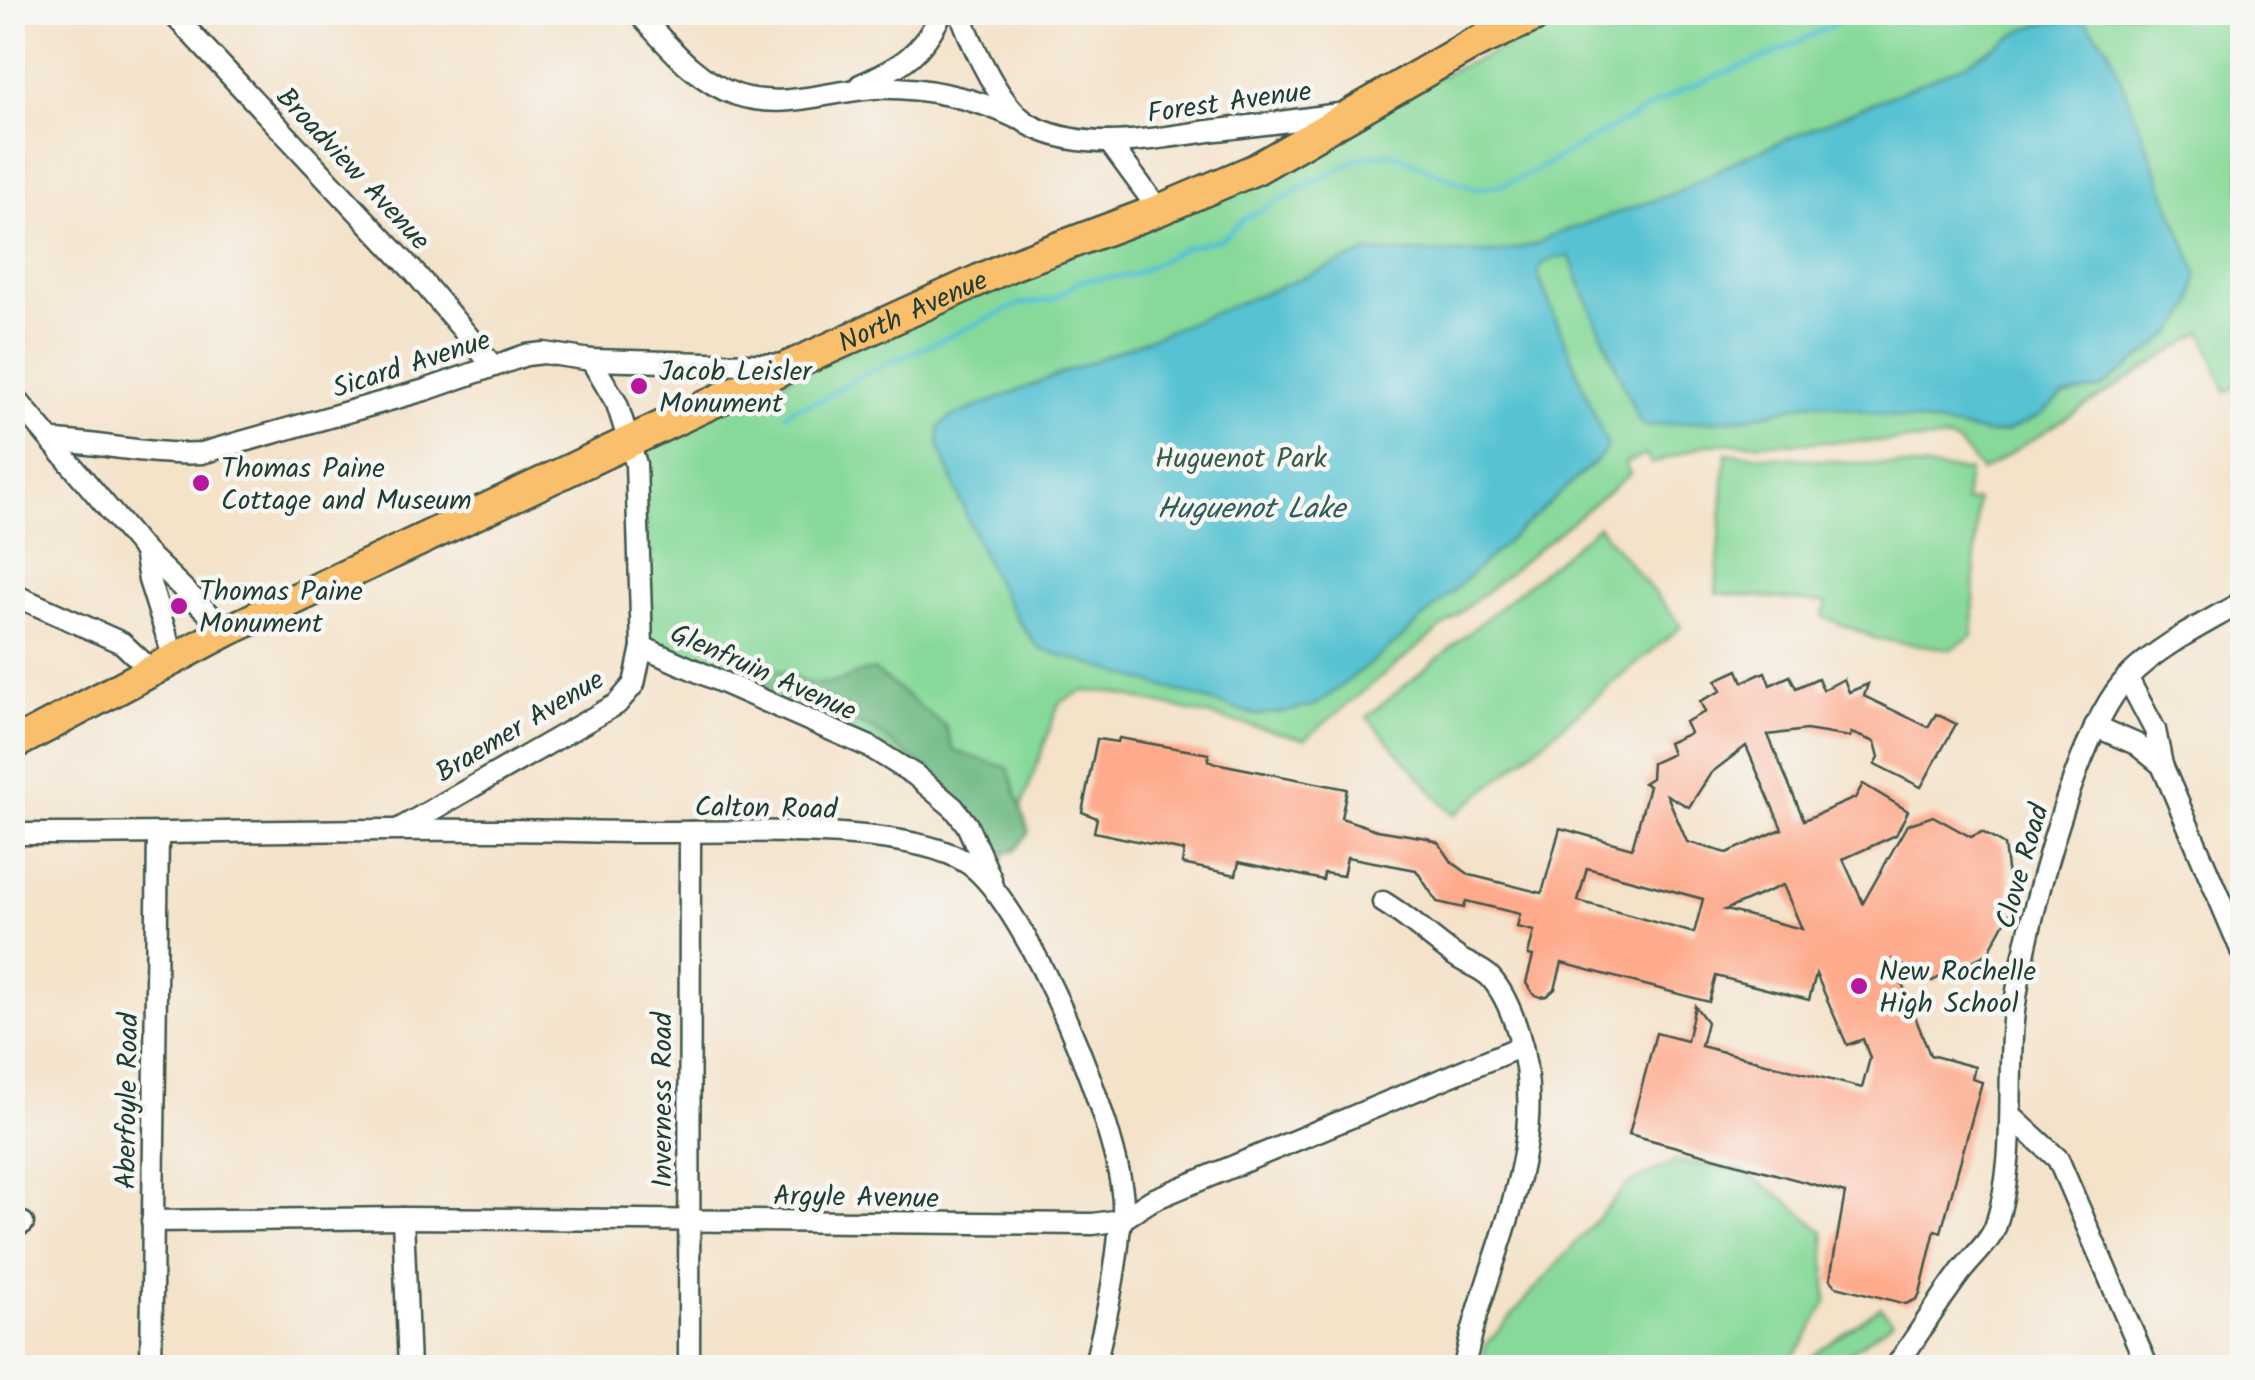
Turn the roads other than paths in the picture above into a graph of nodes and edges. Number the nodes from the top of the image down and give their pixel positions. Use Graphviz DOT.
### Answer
graph roads {
  1 [pos="171,12"];
  2 [pos="638,12"];
  3 [pos="942,12"];
  4 [pos="960,12"];
  5 [pos="1544,12"];
  6 [pos="845,92"];
  7 [pos="1355,112"];
  8 [pos="1032,127"];
  9 [pos="1110,142"];
  10 [pos="1158,210"];
  11 [pos="591,360"];
  12 [pos="493,366"];
  13 [pos="790,366"];
  14 [pos="12,394"];
  15 [pos="54,441"];
  16 [pos="629,441"];
  17 [pos="144,551"];
  18 [pos="12,594"];
  19 [pos="2242,602"];
  20 [pos="227,631"];
  21 [pos="642,648"];
  22 [pos="163,665"];
  23 [pos="2127,677"];
  24 [pos="2095,726"];
  25 [pos="12,745"];
  26 [pos="2162,765"];
  27 [pos="397,830"];
  28 [pos="690,832"];
  29 [pos="12,834"];
  30 [pos="158,835"];
  31 [pos="998,894"];
  32 [pos="1383,902"];
  33 [pos="2242,952"];
  34 [pos="1522,1046"];
  35 [pos="2011,1116"];
  36 [pos="403,1218"];
  37 [pos="1121,1220"];
  38 [pos="152,1221"];
  39 [pos="688,1221"];
  40 [pos="151,1368"];
  41 [pos="409,1368"];
  42 [pos="688,1368"];
  43 [pos="1094,1368"];
  44 [pos="1464,1368"];
  45 [pos="1895,1368"];
  46 [pos="2148,1368"];
  1 -- 12 [label="street, Broadview Avenue"];
  2 -- 6 [label="street, Forest Avenue"];
  3 -- 6 [label="street"];
  4 -- 8 [label="street"];
  5 -- 7 [label="main road, North Avenue"];
  6 -- 8 [label="street, Forest Avenue"];
  7 -- 9 [label="street, Forest Avenue"];
  7 -- 10 [label="main road, North Avenue"];
  8 -- 9 [label="street, Forest Avenue"];
  9 -- 10 [label="street, Forest Avenue"];
  10 -- 13 [label="main road, North Avenue"];
  11 -- 12 [label="street, Sicard Avenue"];
  11 -- 13 [label="street, Sicard Avenue"];
  11 -- 16 [label="street"];
  12 -- 15 [label="street, Sicard Avenue"];
  13 -- 16 [label="main road, North Avenue"];
  14 -- 15 [label="street"];
  15 -- 17 [label="street"];
  16 -- 20 [label="main road, North Avenue"];
  16 -- 21 [label="street, Glenfruin Avenue"];
  17 -- 20 [label="street"];
  17 -- 22 [label="street"];
  18 -- 22 [label="street"];
  19 -- 23 [label="street, Clove Road"];
  20 -- 22 [label="main road, North Avenue"];
  21 -- 27 [label="street, Braemer Avenue"];
  21 -- 31 [label="street, Glenfruin Avenue"];
  22 -- 25 [label="main road, North Avenue"];
  23 -- 24 [label="street, Clove Road"];
  23 -- 26 [label="street"];
  24 -- 26 [label="street"];
  24 -- 35 [label="street, Clove Road"];
  26 -- 33 [label="street"];
  27 -- 28 [label="street, Calton Road"];
  27 -- 30 [label="street, Calton Road"];
  28 -- 31 [label="street, Calton Road"];
  28 -- 39 [label="street, Inverness Road"];
  29 -- 30 [label="street, Calton Road"];
  30 -- 38 [label="street, Aberfoyle Road"];
  31 -- 37 [label="street, Calton Road"];
  32 -- 34 [label="street"];
  34 -- 37 [label="street, Argyle Avenue"];
  34 -- 44 [label="street"];
  35 -- 45 [label="street, Clove Road"];
  35 -- 46 [label="street"];
  36 -- 38 [label="street, Argyle Avenue"];
  36 -- 39 [label="street, Argyle Avenue"];
  36 -- 41 [label="street"];
  37 -- 39 [label="street, Argyle Avenue"];
  37 -- 43 [label="street, Calton Road"];
  38 -- 40 [label="street, Aberfoyle Road"];
  39 -- 42 [label="street, Inverness Road"];
}
